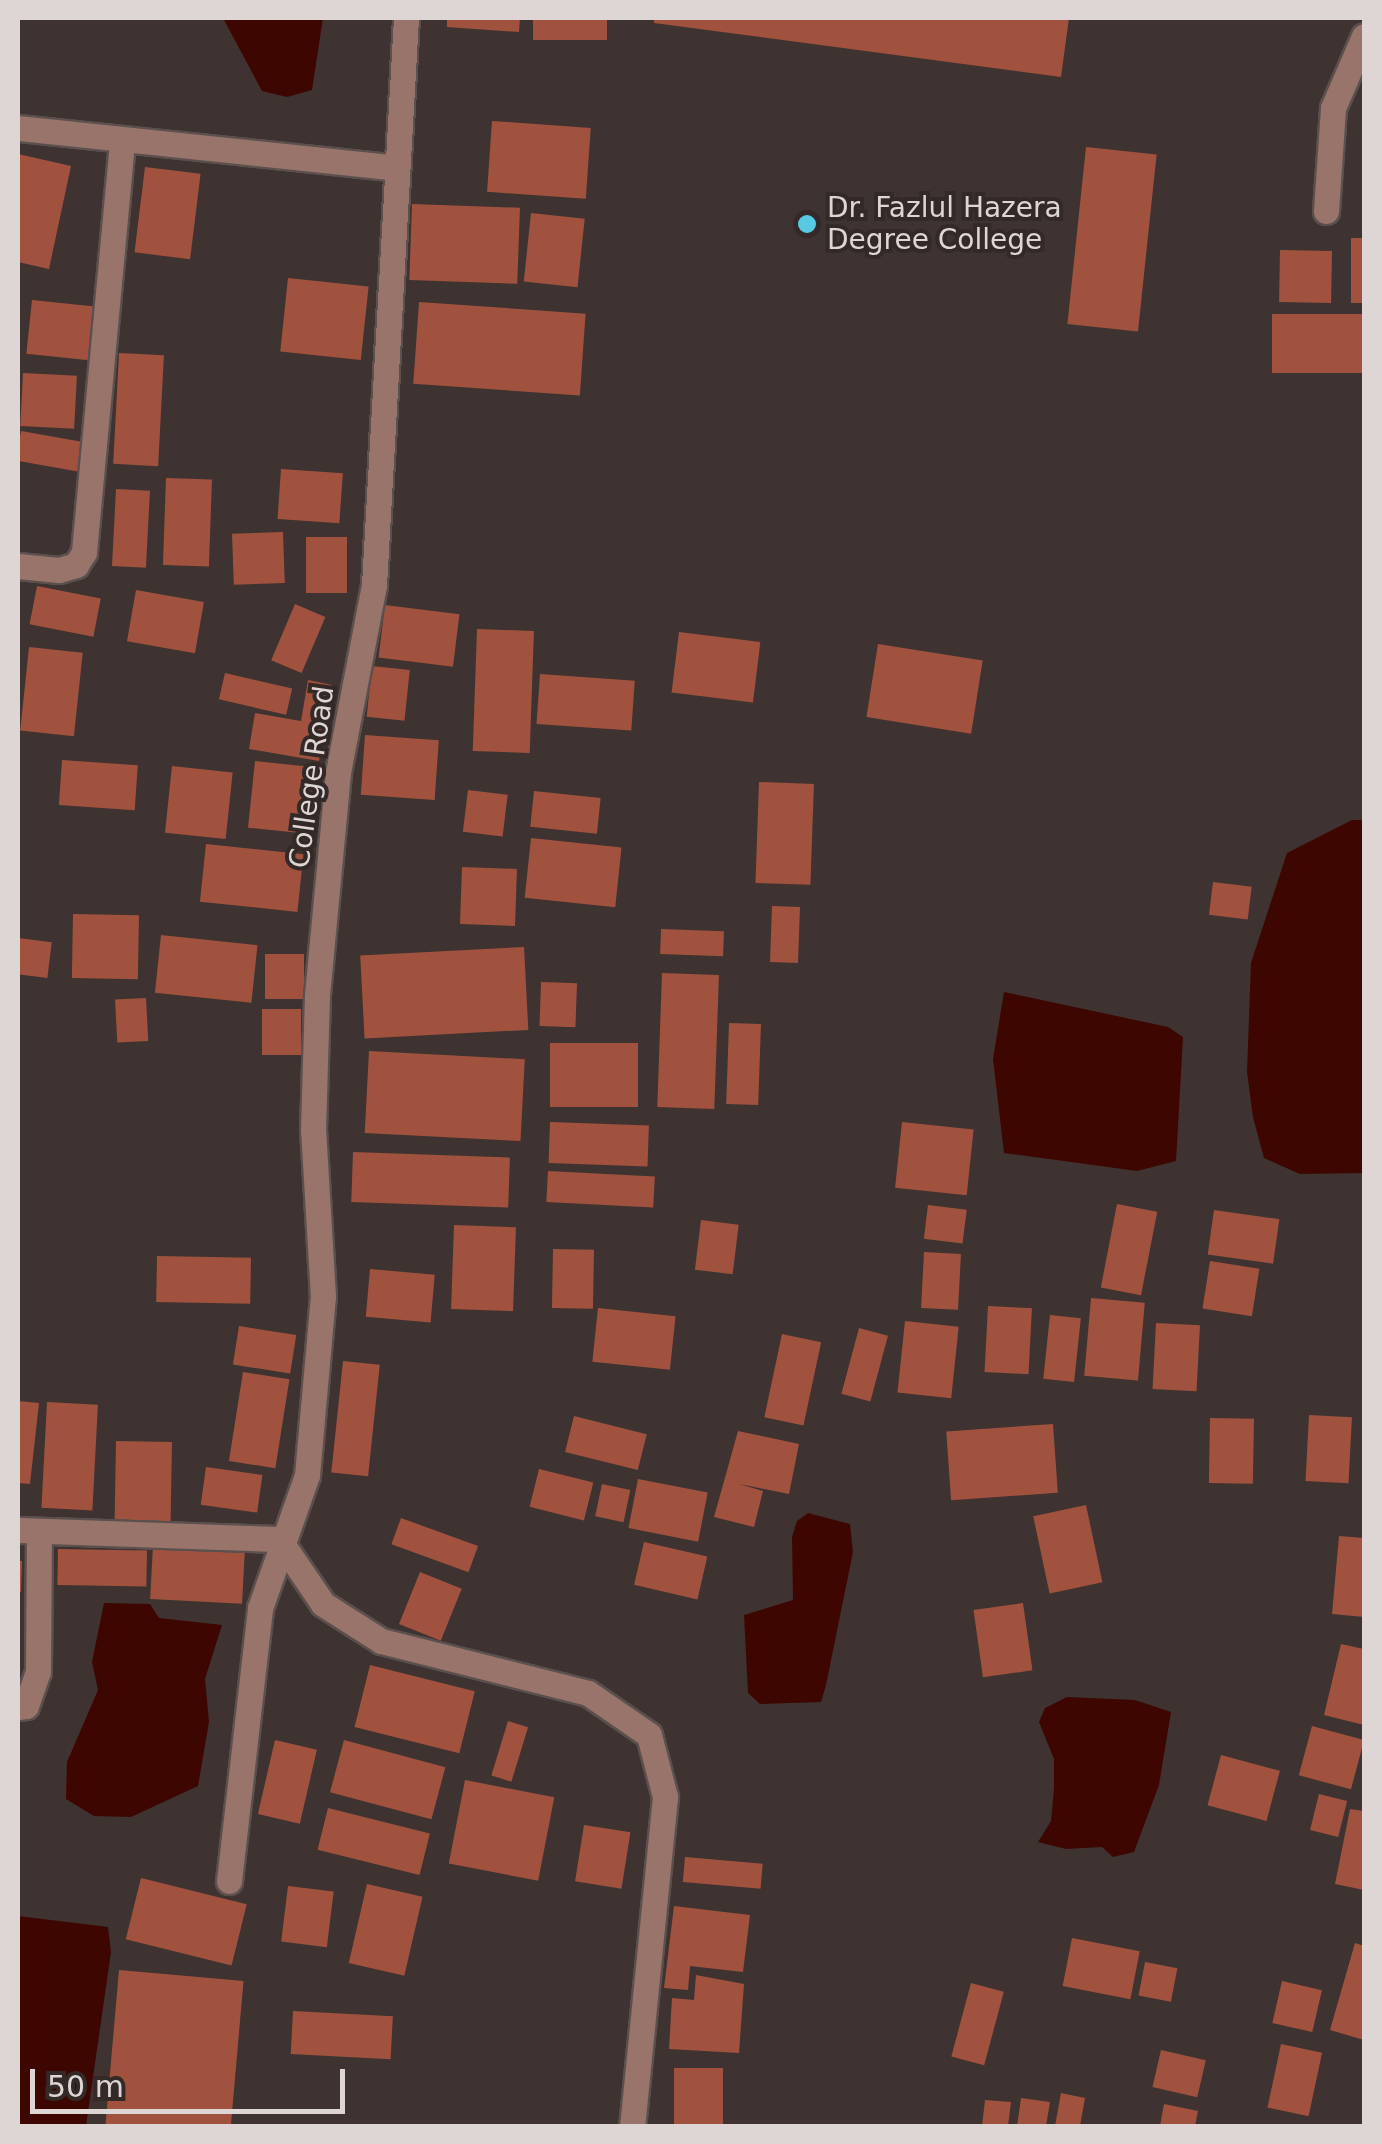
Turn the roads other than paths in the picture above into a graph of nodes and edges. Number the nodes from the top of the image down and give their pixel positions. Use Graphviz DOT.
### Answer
graph roads {
  1 [pos="406,18"];
  2 [pos="1364,36"];
  3 [pos="18,128"];
  4 [pos="122,140"];
  5 [pos="396,168"];
  6 [pos="1326,212"];
  7 [pos="18,566"];
  8 [pos="28,1533"];
  9 [pos="280,1539"];
  10 [pos="18,1707"];
  11 [pos="229,1881"];
  12 [pos="632,2126"];
  1 -- 5 [label="street, College Road"];
  2 -- 6 [label="street"];
  3 -- 4 [label="street"];
  4 -- 5 [label="street"];
  4 -- 7 [label="street"];
  5 -- 9 [label="street, College Road"];
  8 -- 9 [label="street"];
  8 -- 10 [label="street"];
  9 -- 11 [label="street, College Road"];
  9 -- 12 [label="street"];
}
